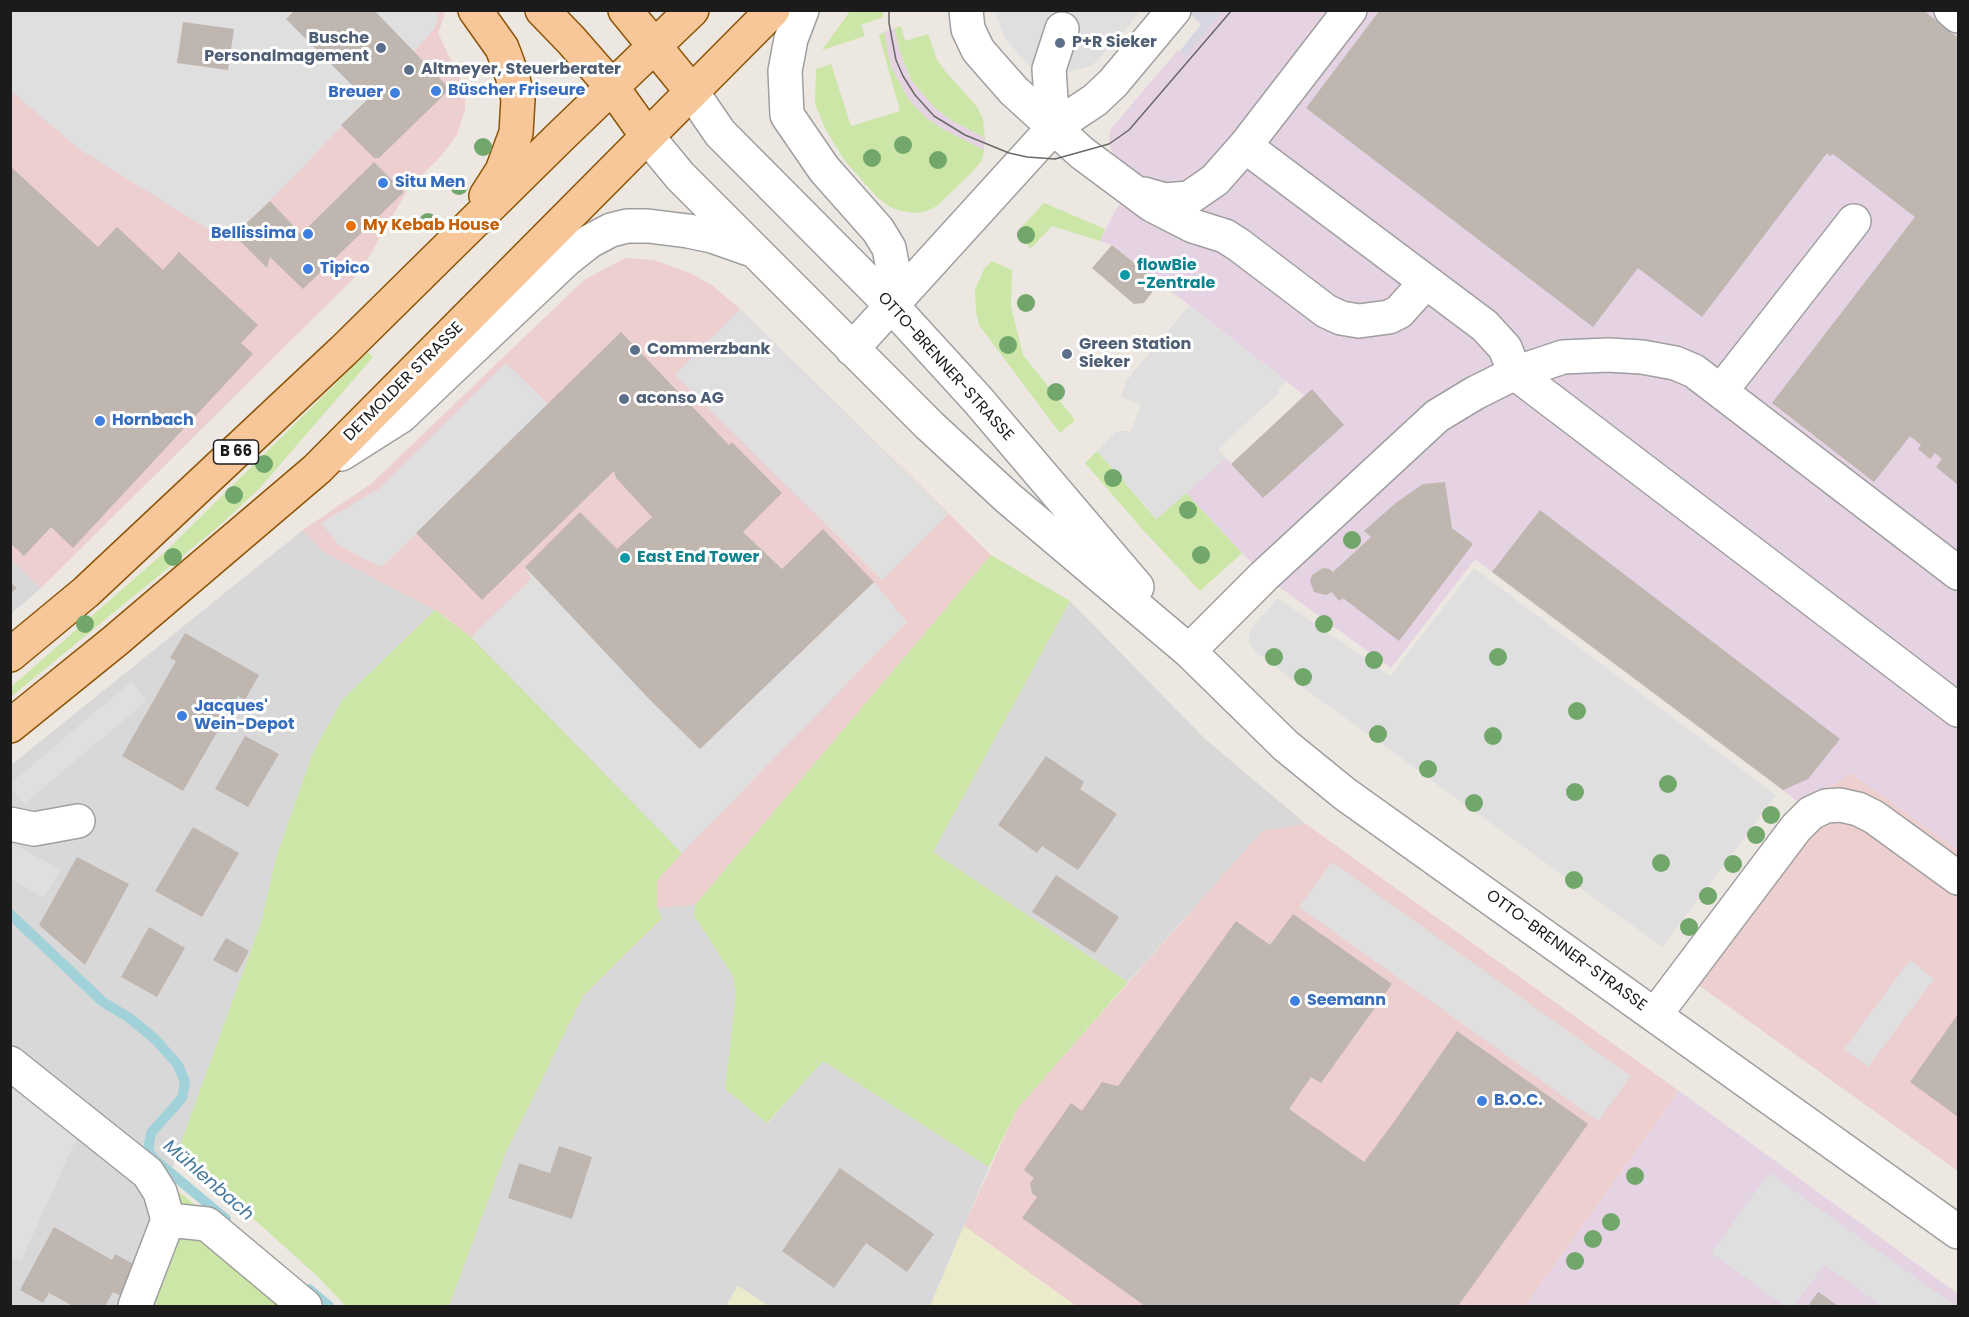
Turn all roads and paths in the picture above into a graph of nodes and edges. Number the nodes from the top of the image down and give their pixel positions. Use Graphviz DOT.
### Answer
graph roads {
  1 [pos="475,10"];
  2 [pos="542,10"];
  3 [pos="625,10"];
  4 [pos="692,10"];
  5 [pos="772,10"];
  6 [pos="802,10"];
  7 [pos="952,10"];
  8 [pos="966,10"];
  9 [pos="1174,10"];
  10 [pos="1350,10"];
  11 [pos="1951,10"];
  12 [pos="1959,16"];
  13 [pos="1062,29"];
  14 [pos="656,46"];
  15 [pos="990,65"];
  16 [pos="612,87"];
  17 [pos="692,92"];
  18 [pos="1053,128"];
  19 [pos="647,136"];
  20 [pos="1245,146"];
  21 [pos="1131,190"];
  22 [pos="1854,221"];
  23 [pos="455,242"];
  24 [pos="758,252"];
  25 [pos="1426,282"];
  26 [pos="892,306"];
  27 [pos="852,349"];
  28 [pos="1515,373"];
  29 [pos="1721,391"];
  30 [pos="317,469"];
  31 [pos="1959,573"];
  32 [pos="1189,651"];
  33 [pos="10,655"];
  34 [pos="1959,710"];
  35 [pos="10,726"];
  36 [pos="78,821"];
  37 [pos="10,824"];
  38 [pos="1959,878"];
  39 [pos="1655,1015"];
  40 [pos="10,1063"];
  41 [pos="168,1220"];
  42 [pos="1959,1232"];
  43 [pos="135,1306"];
  44 [pos="305,1306"];
  1 -- 23 [label="main road"];
  2 -- 16 [label="main road"];
  3 -- 14 [label="main road"];
  4 -- 14 [label="main road, B 66"];
  5 -- 17 [label="main road, DETMOLDER STRASSE"];
  6 -- 26 [label="street"];
  7 -- 15 [label="street"];
  8 -- 15 [label="street"];
  9 -- 18 [label="street"];
  10 -- 20 [label="street"];
  11 -- 12 [label="street"];
  13 -- 18 [label="street"];
  14 -- 16 [label="main road, B 66"];
  14 -- 17 [label="main road"];
  15 -- 18 [label="street"];
  16 -- 19 [label="main road"];
  16 -- 23 [label="main road, B 66"];
  17 -- 19 [label="main road, DETMOLDER STRASSE"];
  17 -- 26 [label="street, OTTO-BRENNER-STRASSE"];
  18 -- 21 [label="street"];
  18 -- 26 [label="street"];
  19 -- 24 [label="street, OTTO-BRENNER-STRASSE"];
  19 -- 30 [label="main road, DETMOLDER STRASSE"];
  20 -- 21 [label="street"];
  20 -- 25 [label="street"];
  21 -- 25 [label="street"];
  22 -- 29 [label="street"];
  23 -- 33 [label="main road, B 66"];
  24 -- 27 [label="street, OTTO-BRENNER-STRASSE"];
  24 -- 30 [label="street"];
  25 -- 28 [label="street"];
  26 -- 27 [label="street"];
  26 -- 32 [label="street, OTTO-BRENNER-STRASSE"];
  27 -- 32 [label="street, OTTO-BRENNER-STRASSE"];
  28 -- 29 [label="street"];
  28 -- 32 [label="street"];
  28 -- 34 [label="street"];
  29 -- 31 [label="street"];
  30 -- 35 [label="main road, DETMOLDER STRASSE"];
  32 -- 39 [label="street, OTTO-BRENNER-STRASSE"];
  36 -- 37 [label="street"];
  38 -- 39 [label="street"];
  39 -- 42 [label="street, OTTO-BRENNER-STRASSE"];
  40 -- 41 [label="street"];
  41 -- 43 [label="street"];
  41 -- 44 [label="street"];
}
